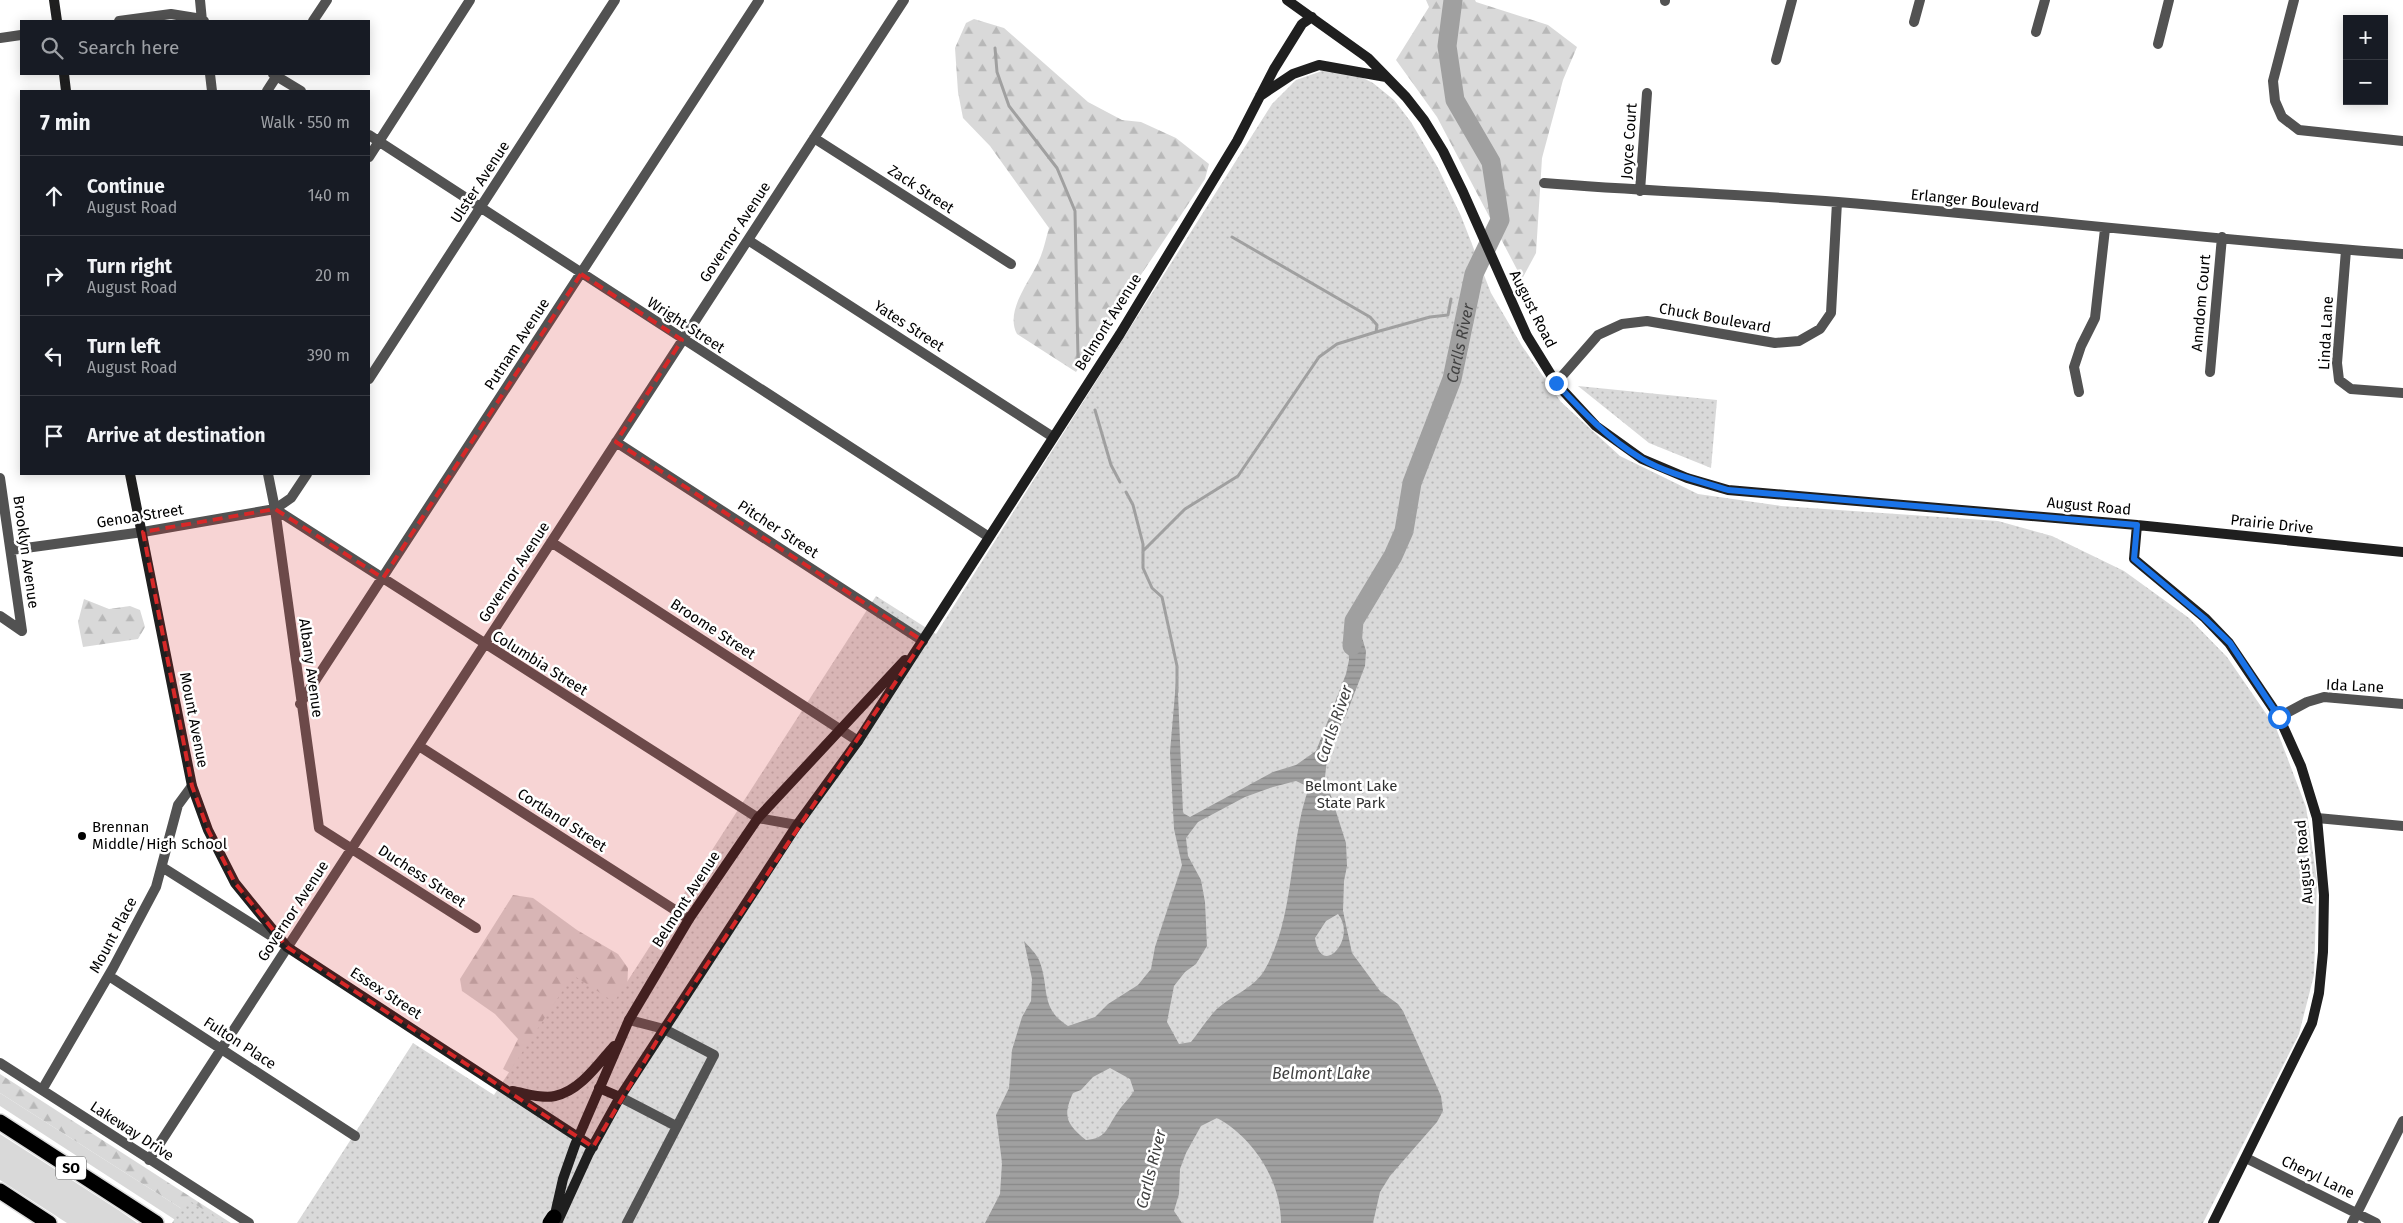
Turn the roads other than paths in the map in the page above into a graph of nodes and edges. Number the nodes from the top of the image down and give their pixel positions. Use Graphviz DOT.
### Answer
graph roads {
  1 [pos="54,0"];
  2 [pos="200,0"];
  3 [pos="326,0"];
  4 [pos="470,0"];
  5 [pos="615,0"];
  6 [pos="759,0"];
  7 [pos="904,0"];
  8 [pos="1287,0"];
  9 [pos="1792,0"];
  10 [pos="1920,0"];
  11 [pos="2045,0"];
  12 [pos="2169,0"];
  13 [pos="2294,0"];
  14 [pos="1312,17"];
  15 [pos="57,20"];
  16 [pos="126,20"];
  17 [pos="203,20"];
  18 [pos="314,20"];
  19 [pos="1914,22"];
  20 [pos="2036,32"];
  21 [pos="20,35"];
  22 [pos="0,38"];
  23 [pos="2158,44"];
  24 [pos="1776,60"];
  25 [pos="64,75"];
  26 [pos="210,75"];
  27 [pos="275,75"];
  28 [pos="277,75"];
  29 [pos="1386,77"];
  30 [pos="66,90"];
  31 [pos="212,90"];
  32 [pos="268,90"];
  33 [pos="300,90"];
  34 [pos="1647,93"];
  35 [pos="1257,98"];
  36 [pos="370,137"];
  37 [pos="814,138"];
  38 [pos="2403,141"];
  39 [pos="379,142"];
  40 [pos="370,156"];
  41 [pos="1544,183"];
  42 [pos="1640,191"];
  43 [pos="1836,202"];
  44 [pos="480,208"];
  45 [pos="2105,229"];
  46 [pos="2222,237"];
  47 [pos="748,240"];
  48 [pos="2346,250"];
  49 [pos="2403,254"];
  50 [pos="1011,264"];
  51 [pos="581,274"];
  52 [pos="682,340"];
  53 [pos="2210,372"];
  54 [pos="370,377"];
  55 [pos="1556,383"];
  56 [pos="2079,392"];
  57 [pos="2403,393"];
  58 [pos="1053,437"];
  59 [pos="616,442"];
  60 [pos="130,475"];
  61 [pos="268,475"];
  62 [pos="306,475"];
  63 [pos="0,478"];
  64 [pos="275,509"];
  65 [pos="2137,525"];
  66 [pos="143,532"];
  67 [pos="989,537"];
  68 [pos="551,542"];
  69 [pos="10,550"];
  70 [pos="2403,552"];
  71 [pos="383,578"];
  72 [pos="0,616"];
  73 [pos="923,641"];
  74 [pos="484,645"];
  75 [pos="300,704"];
  76 [pos="2403,704"];
  77 [pos="2279,717"];
  78 [pos="840,729"];
  79 [pos="858,741"];
  80 [pos="419,746"];
  81 [pos="192,786"];
  82 [pos="758,818"];
  83 [pos="2317,818"];
  84 [pos="797,825"];
  85 [pos="2403,826"];
  86 [pos="352,848"];
  87 [pos="162,867"];
  88 [pos="689,919"];
  89 [pos="476,928"];
  90 [pos="287,947"];
  91 [pos="109,976"];
  92 [pos="629,1020"];
  93 [pos="664,1029"];
  94 [pos="620,1040"];
  95 [pos="222,1049"];
  96 [pos="0,1063"];
  97 [pos="599,1088"];
  98 [pos="42,1090"];
  99 [pos="508,1090"];
  100 [pos="620,1097"];
  101 [pos="2403,1121"];
  102 [pos="0,1122"];
  103 [pos="676,1126"];
  104 [pos="355,1136"];
  105 [pos="579,1138"];
  106 [pos="593,1147"];
  107 [pos="2246,1158"];
  108 [pos="149,1160"];
  109 [pos="0,1191"];
  110 [pos="2357,1213"];
  111 [pos="143,1214"];
  112 [pos="554,1222"];
  113 [pos="49,1223"];
  114 [pos="156,1223"];
  115 [pos="162,1223"];
  116 [pos="249,1223"];
  117 [pos="626,1223"];
  118 [pos="2214,1223"];
  119 [pos="2352,1223"];
  120 [pos="2376,1223"];
  1 -- 15 [label="street"];
  2 -- 17 [label="street"];
  3 -- 18 [label="street"];
  4 -- 39 [label="street"];
  5 -- 44 [label="street, Ulster Avenue"];
  6 -- 51 [label="street, Putnam Avenue"];
  7 -- 37 [label="street, Governor Avenue"];
  8 -- 14 [label="street, August Road"];
  9 -- 24 [label="street"];
  10 -- 19 [label="street"];
  11 -- 20 [label="street"];
  12 -- 23 [label="street"];
  13 -- 38 [label="street"];
  14 -- 29 [label="street, August Road"];
  14 -- 35 [label="street, Belmont Avenue"];
  16 -- 17 [label="street"];
  21 -- 22 [label="street"];
  25 -- 30 [label="street"];
  26 -- 31 [label="street"];
  27 -- 32 [label="street"];
  28 -- 33 [label="street"];
  29 -- 35 [label="street"];
  29 -- 55 [label="street, August Road"];
  34 -- 42 [label="street, Joyce Court"];
  35 -- 58 [label="street, Belmont Avenue"];
  36 -- 39 [label="street, Wright Street"];
  37 -- 47 [label="street, Governor Avenue"];
  37 -- 50 [label="street, Zack Street"];
  39 -- 40 [label="street"];
  39 -- 44 [label="street, Wright Street"];
  41 -- 42 [label="street, Erlanger Boulevard"];
  42 -- 43 [label="street, Erlanger Boulevard"];
  43 -- 45 [label="street, Erlanger Boulevard"];
  43 -- 55 [label="street, Chuck Boulevard"];
  44 -- 51 [label="street, Wright Street"];
  44 -- 54 [label="street, Ulster Avenue"];
  45 -- 46 [label="street, Erlanger Boulevard"];
  45 -- 56 [label="street"];
  46 -- 48 [label="street, Erlanger Boulevard"];
  46 -- 53 [label="street, Anndom Court"];
  47 -- 52 [label="street, Governor Avenue"];
  47 -- 58 [label="street, Yates Street"];
  48 -- 49 [label="street, Erlanger Boulevard"];
  48 -- 57 [label="street, Linda Lane"];
  51 -- 52 [label="street, Wright Street"];
  51 -- 71 [label="street, Putnam Avenue"];
  52 -- 59 [label="street, Governor Avenue"];
  52 -- 67 [label="street, Wright Street"];
  55 -- 65 [label="street, August Road"];
  58 -- 67 [label="street, Belmont Avenue"];
  59 -- 68 [label="street, Governor Avenue"];
  59 -- 73 [label="street, Pitcher Street"];
  60 -- 66 [label="street, Mount Avenue"];
  61 -- 64 [label="street, Albany Avenue"];
  62 -- 64 [label="street"];
  63 -- 69 [label="street, Brooklyn Avenue"];
  64 -- 66 [label="street, Genoa Street"];
  64 -- 71 [label="street, Columbia Street"];
  64 -- 75 [label="street, Albany Avenue"];
  65 -- 70 [label="street, Prairie Drive"];
  65 -- 77 [label="street, August Road"];
  66 -- 69 [label="street, Genoa Street"];
  66 -- 81 [label="street, Mount Avenue"];
  67 -- 73 [label="street, Belmont Avenue"];
  68 -- 74 [label="street, Governor Avenue"];
  68 -- 78 [label="street, Broome Street"];
  69 -- 72 [label="street, Brooklyn Avenue"];
  71 -- 74 [label="street, Columbia Street"];
  71 -- 75 [label="street, Putnam Avenue"];
  73 -- 78 [label="street, Belmont Avenue"];
  73 -- 79 [label="street, Belmont Avenue"];
  74 -- 80 [label="street, Governor Avenue"];
  74 -- 82 [label="street, Columbia Street"];
  75 -- 86 [label="street, Albany Avenue"];
  76 -- 77 [label="street, Ida Lane"];
  77 -- 83 [label="street, August Road"];
  78 -- 79 [label="street, Broome Street"];
  78 -- 82 [label="street, Belmont Avenue"];
  79 -- 84 [label="street, Belmont Avenue"];
  80 -- 86 [label="street, Governor Avenue"];
  80 -- 88 [label="street, Cortland Street"];
  81 -- 87 [label="street, Mount Place"];
  81 -- 90 [label="street, Mount Avenue"];
  82 -- 84 [label="street, Columbia Street"];
  82 -- 88 [label="street, Belmont Avenue"];
  83 -- 85 [label="street"];
  83 -- 107 [label="street, August Road"];
  84 -- 93 [label="street, Belmont Avenue"];
  86 -- 89 [label="street, Duchess Street"];
  86 -- 90 [label="street, Governor Avenue"];
  87 -- 90 [label="street, Essex Street"];
  87 -- 91 [label="street, Mount Place"];
  88 -- 92 [label="street, Belmont Avenue"];
  90 -- 95 [label="street, Governor Avenue"];
  90 -- 99 [label="street, Essex Street"];
  91 -- 95 [label="street, Fulton Place"];
  91 -- 98 [label="street, Mount Place"];
  92 -- 93 [label="street"];
  92 -- 94 [label="street, Belmont Avenue"];
  93 -- 100 [label="street, Belmont Avenue"];
  93 -- 103 [label="street"];
  94 -- 97 [label="street, Belmont Avenue"];
  94 -- 99 [label="street"];
  95 -- 104 [label="street, Fulton Place"];
  95 -- 108 [label="street, Governor Avenue"];
  96 -- 98 [label="street, Lakeway Drive"];
  97 -- 100 [label="street"];
  97 -- 105 [label="street, Belmont Avenue"];
  98 -- 108 [label="street, Lakeway Drive"];
  99 -- 105 [label="street, Essex Street"];
  100 -- 103 [label="street"];
  100 -- 106 [label="street, Belmont Avenue"];
  101 -- 110 [label="street"];
  102 -- 111 [label="highway, SO"];
  103 -- 117 [label="street"];
  105 -- 106 [label="street, Essex Street"];
  105 -- 112 [label="street, Belmont Avenue"];
  106 -- 112 [label="street, Belmont Avenue"];
  107 -- 110 [label="street, Cheryl Lane"];
  107 -- 118 [label="street, August Road"];
  108 -- 116 [label="street, Lakeway Drive"];
  109 -- 113 [label="highway"];
  110 -- 119 [label="street"];
  110 -- 120 [label="street, Cheryl Lane"];
  111 -- 114 [label="highway, SO"];
  111 -- 115 [label="highway"];
}
